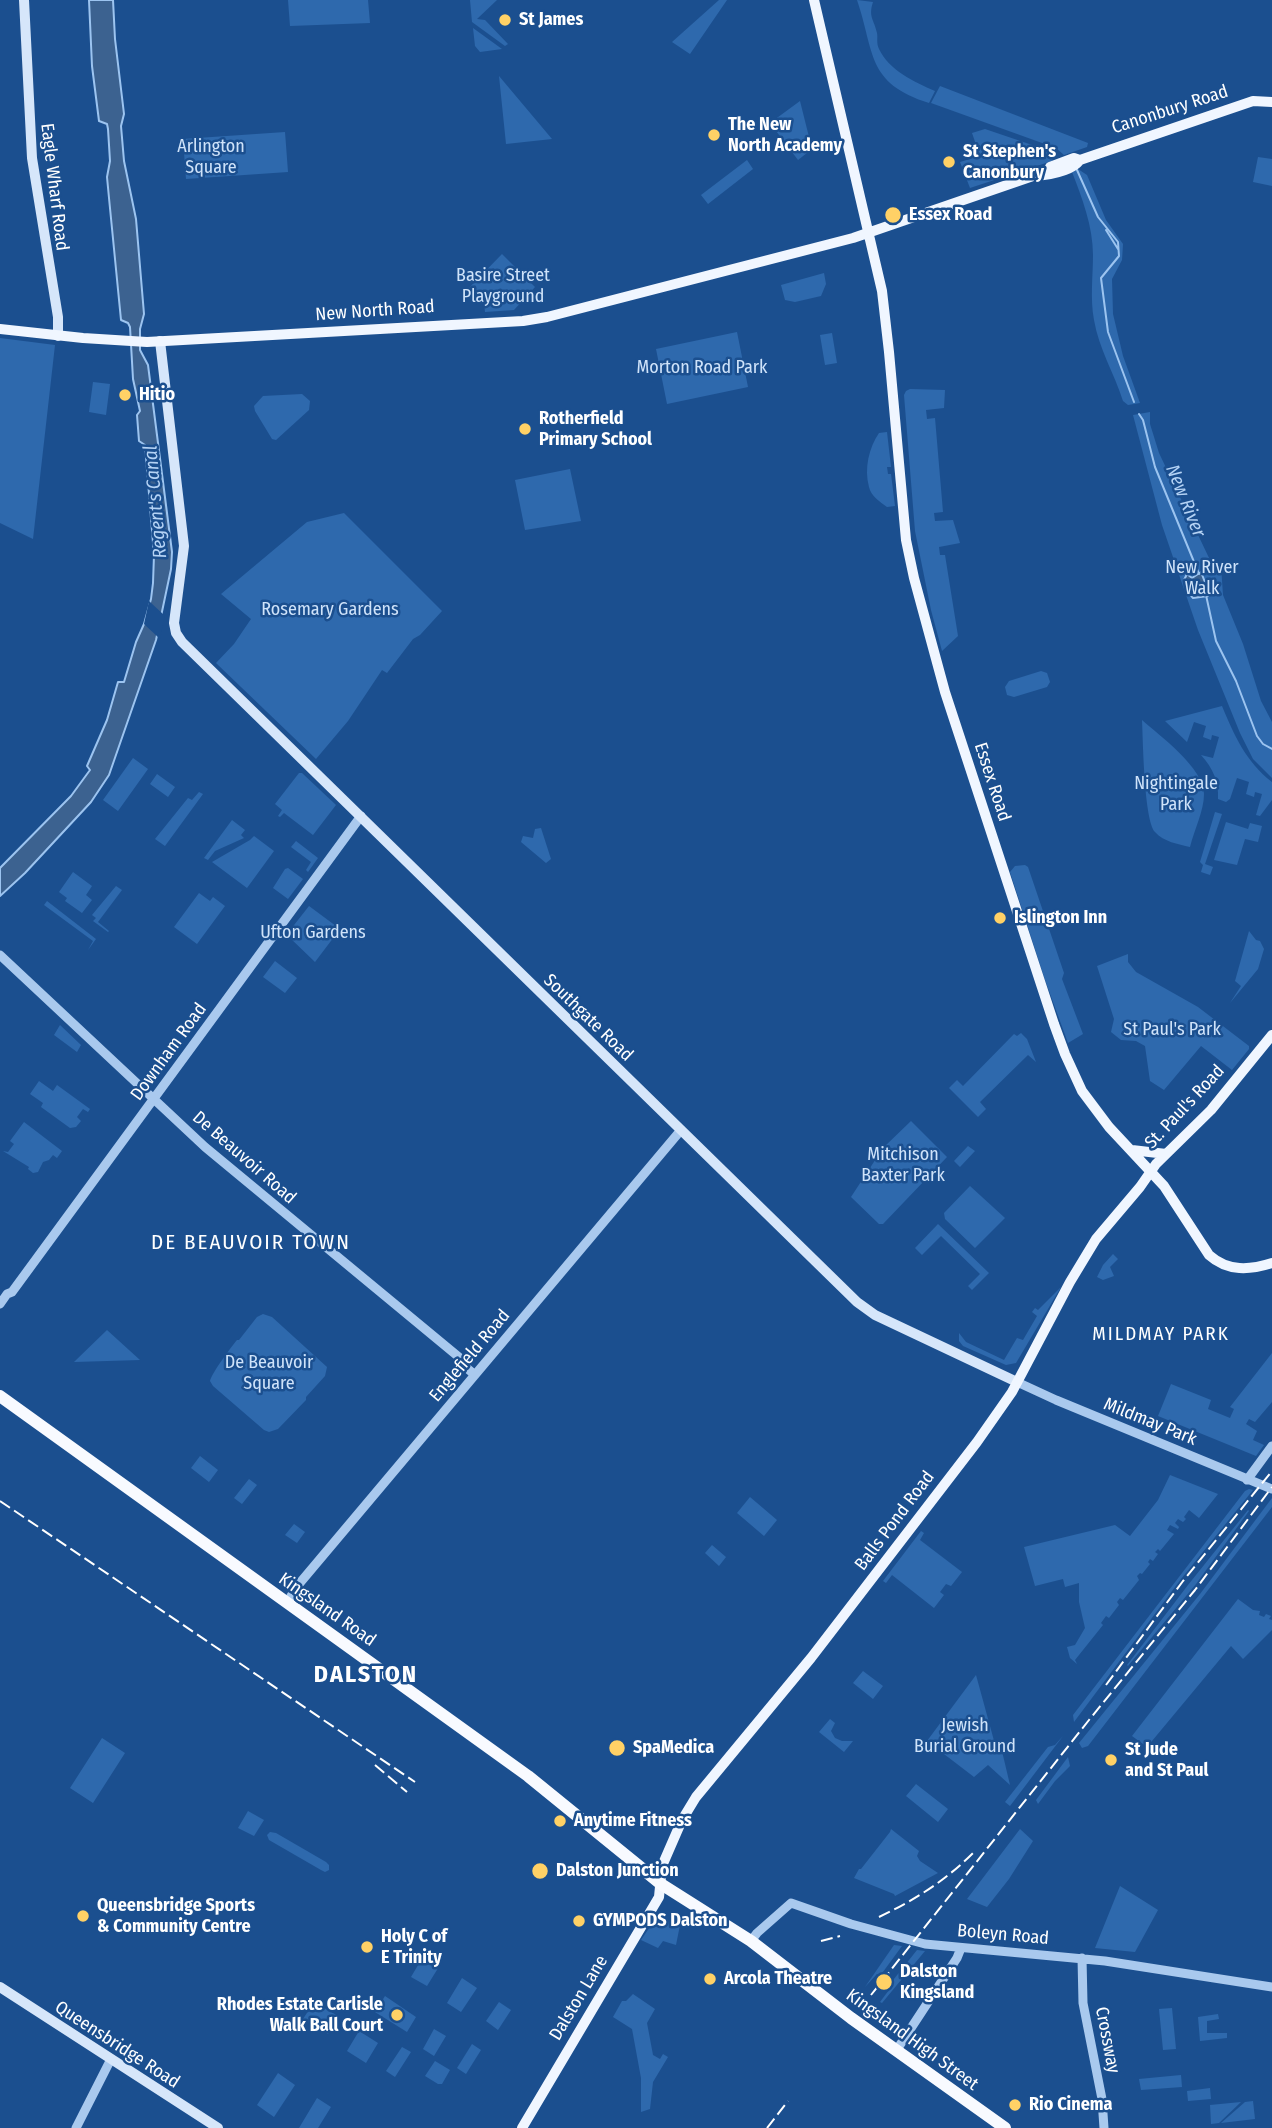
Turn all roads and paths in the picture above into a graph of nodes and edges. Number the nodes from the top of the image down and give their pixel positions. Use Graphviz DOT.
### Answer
graph roads {
  1 [pos="24,0"];
  2 [pos="814,0"];
  3 [pos="1272,102"];
  4 [pos="868,233"];
  5 [pos="0,329"];
  6 [pos="58,336"];
  7 [pos="160,341"];
  8 [pos="361,816"];
  9 [pos="0,955"];
  10 [pos="1272,1035"];
  11 [pos="153,1099"];
  12 [pos="681,1130"];
  13 [pos="1132,1150"];
  14 [pos="1166,1154"];
  15 [pos="1151,1171"];
  16 [pos="1272,1263"];
  17 [pos="0,1304"];
  18 [pos="475,1375"];
  19 [pos="1017,1382"];
  20 [pos="0,1396"];
  21 [pos="1272,1446"];
  22 [pos="1251,1481"];
  23 [pos="1272,1489"];
  24 [pos="288,1604"];
  25 [pos="661,1885"];
  26 [pos="751,1941"];
  27 [pos="961,1948"];
  28 [pos="1082,1958"];
  29 [pos="0,1987"];
  30 [pos="1272,1987"];
  31 [pos="896,2051"];
  32 [pos="111,2059"];
  33 [pos="76,2128"];
  34 [pos="218,2128"];
  35 [pos="522,2128"];
  36 [pos="1004,2128"];
  37 [pos="1104,2128"];
  1 -- 6 [label="main road, Eagle Wharf Road"];
  2 -- 4 [label="main road, Essex Road"];
  3 -- 4 [label="main road, Canonbury Road"];
  4 -- 7 [label="main road, New North Road"];
  4 -- 13 [label="main road, Essex Road"];
  5 -- 6 [label="main road, New North Road"];
  6 -- 7 [label="main road, New North Road"];
  7 -- 8 [label="main road, Southgate Road"];
  8 -- 11 [label="street, Downham Road"];
  8 -- 12 [label="main road, Southgate Road"];
  9 -- 11 [label="street, De Beauvoir Road"];
  10 -- 14 [label="main road, St. Paul's Road"];
  11 -- 17 [label="street, Downham Road"];
  11 -- 18 [label="street, De Beauvoir Road"];
  12 -- 18 [label="street, Englefield Road"];
  12 -- 19 [label="main road, Southgate Road"];
  13 -- 14 [label="main road"];
  13 -- 15 [label="main road, Essex Road"];
  14 -- 15 [label="main road, St. Paul's Road"];
  15 -- 16 [label="main road, Essex Road"];
  15 -- 19 [label="main road, Balls Pond Road"];
  18 -- 24 [label="street, Englefield Road"];
  19 -- 22 [label="street, Mildmay Park"];
  19 -- 25 [label="main road, Balls Pond Road"];
  20 -- 24 [label="highway, Kingsland Road"];
  21 -- 22 [label="street"];
  22 -- 23 [label="street, Mildmay Park"];
  24 -- 25 [label="highway, Kingsland Road"];
  25 -- 26 [label="highway, Kingsland High Street"];
  25 -- 35 [label="main road, Dalston Lane"];
  26 -- 27 [label="street, Boleyn Road"];
  26 -- 31 [label="highway, Kingsland High Street"];
  27 -- 28 [label="street, Boleyn Road"];
  27 -- 31 [label="street"];
  28 -- 30 [label="street, Boleyn Road"];
  28 -- 37 [label="street, Crossway"];
  29 -- 32 [label="main road, Queensbridge Road"];
  31 -- 36 [label="highway, Kingsland High Street"];
  32 -- 33 [label="street"];
  32 -- 34 [label="main road, Queensbridge Road"];
}
